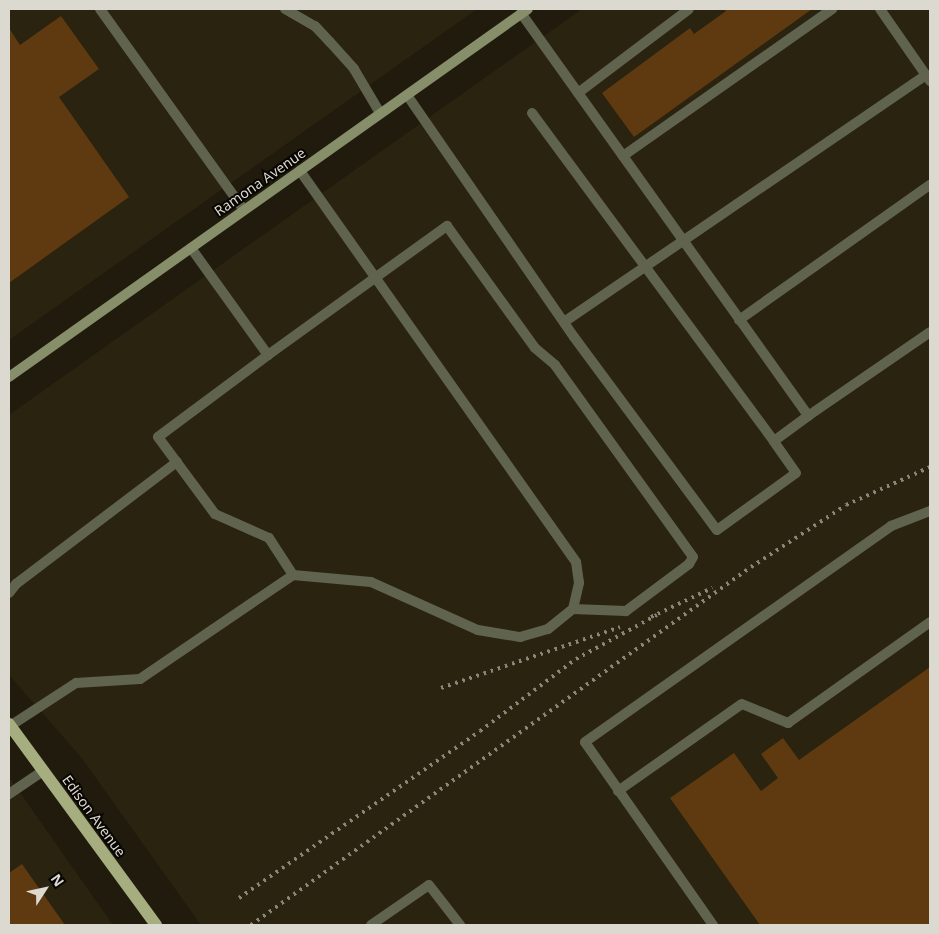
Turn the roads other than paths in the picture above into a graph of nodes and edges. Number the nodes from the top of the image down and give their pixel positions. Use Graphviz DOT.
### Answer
graph roads {
  1 [pos="100,9"];
  2 [pos="285,9"];
  3 [pos="688,9"];
  4 [pos="832,9"];
  5 [pos="880,9"];
  6 [pos="525,11"];
  7 [pos="928,78"];
  8 [pos="578,93"];
  9 [pos="407,95"];
  10 [pos="380,113"];
  11 [pos="532,113"];
  12 [pos="623,156"];
  13 [pos="300,171"];
  14 [pos="930,185"];
  15 [pos="244,210"];
  16 [pos="682,239"];
  17 [pos="191,248"];
  18 [pos="646,266"];
  19 [pos="374,276"];
  20 [pos="739,320"];
  21 [pos="564,322"];
  22 [pos="930,332"];
  23 [pos="268,355"];
  24 [pos="9,377"];
  25 [pos="808,416"];
  26 [pos="774,441"];
  27 [pos="177,462"];
  28 [pos="930,511"];
  29 [pos="293,575"];
  30 [pos="9,593"];
  31 [pos="572,609"];
  32 [pos="930,622"];
  33 [pos="9,725"];
  34 [pos="43,771"];
  35 [pos="618,791"];
  36 [pos="9,794"];
  37 [pos="156,925"];
  38 [pos="371,925"];
  39 [pos="460,925"];
  40 [pos="713,925"];
  1 -- 15 [label="lane"];
  2 -- 10 [label="lane"];
  3 -- 8 [label="lane"];
  4 -- 12 [label="lane"];
  5 -- 7 [label="lane"];
  6 -- 8 [label="lane"];
  6 -- 9 [label="main road, Ramona Avenue"];
  7 -- 16 [label="lane"];
  8 -- 12 [label="lane"];
  9 -- 10 [label="main road, Ramona Avenue"];
  9 -- 21 [label="lane"];
  10 -- 13 [label="main road, Ramona Avenue"];
  11 -- 18 [label="lane"];
  12 -- 16 [label="lane"];
  13 -- 15 [label="main road, Ramona Avenue"];
  13 -- 19 [label="lane"];
  14 -- 20 [label="lane"];
  15 -- 17 [label="main road, Ramona Avenue"];
  16 -- 18 [label="lane"];
  16 -- 20 [label="lane"];
  17 -- 23 [label="lane"];
  17 -- 24 [label="main road, Ramona Avenue"];
  18 -- 21 [label="lane"];
  18 -- 26 [label="lane"];
  19 -- 23 [label="lane"];
  19 -- 31 [label="lane"];
  19 -- 31 [label="lane"];
  20 -- 25 [label="lane"];
  21 -- 26 [label="lane"];
  22 -- 25 [label="lane"];
  23 -- 27 [label="lane"];
  25 -- 26 [label="lane"];
  27 -- 29 [label="lane"];
  27 -- 30 [label="lane"];
  28 -- 35 [label="lane"];
  29 -- 31 [label="lane"];
  29 -- 33 [label="lane"];
  32 -- 35 [label="lane"];
  33 -- 34 [label="main road, Edison Avenue"];
  34 -- 36 [label="lane"];
  34 -- 37 [label="main road, Edison Avenue"];
  35 -- 40 [label="lane"];
  38 -- 39 [label="lane"];
}
